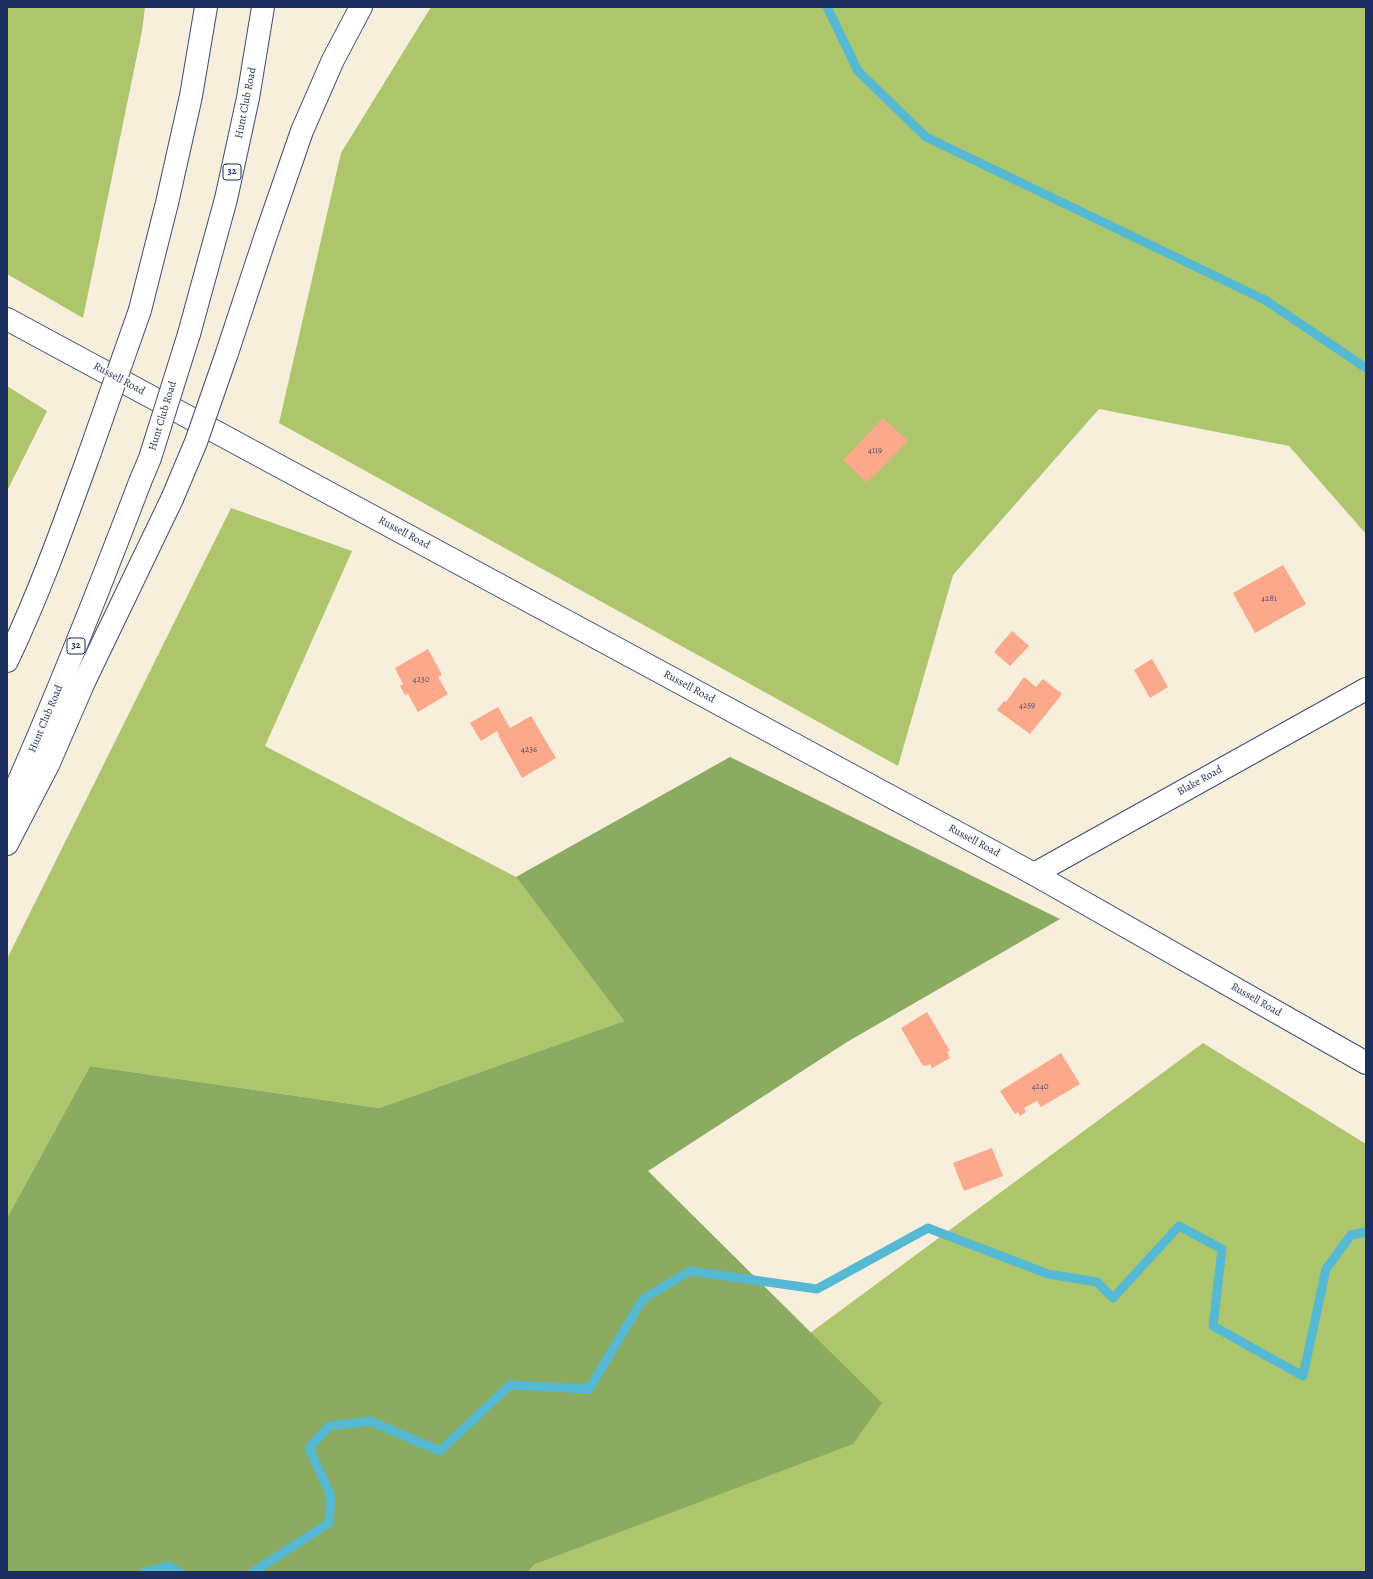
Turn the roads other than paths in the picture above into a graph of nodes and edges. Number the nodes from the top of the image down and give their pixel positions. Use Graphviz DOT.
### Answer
graph roads {
  1 [pos="206,7"];
  2 [pos="263,7"];
  3 [pos="361,7"];
  4 [pos="7,320"];
  5 [pos="7,661"];
  6 [pos="1366,689"];
  7 [pos="7,808"];
  8 [pos="7,844"];
  9 [pos="1034,874"];
  10 [pos="1366,1063"];
  1 -- 5 [label="main road, bridge"];
  2 -- 7 [label="main road, Hunt Club Road / 32, bridge"];
  3 -- 8 [label="main road, bridge"];
  4 -- 9 [label="main road, Russell Road"];
  6 -- 9 [label="main road, Blake Road"];
  9 -- 10 [label="main road, Russell Road"];
}
